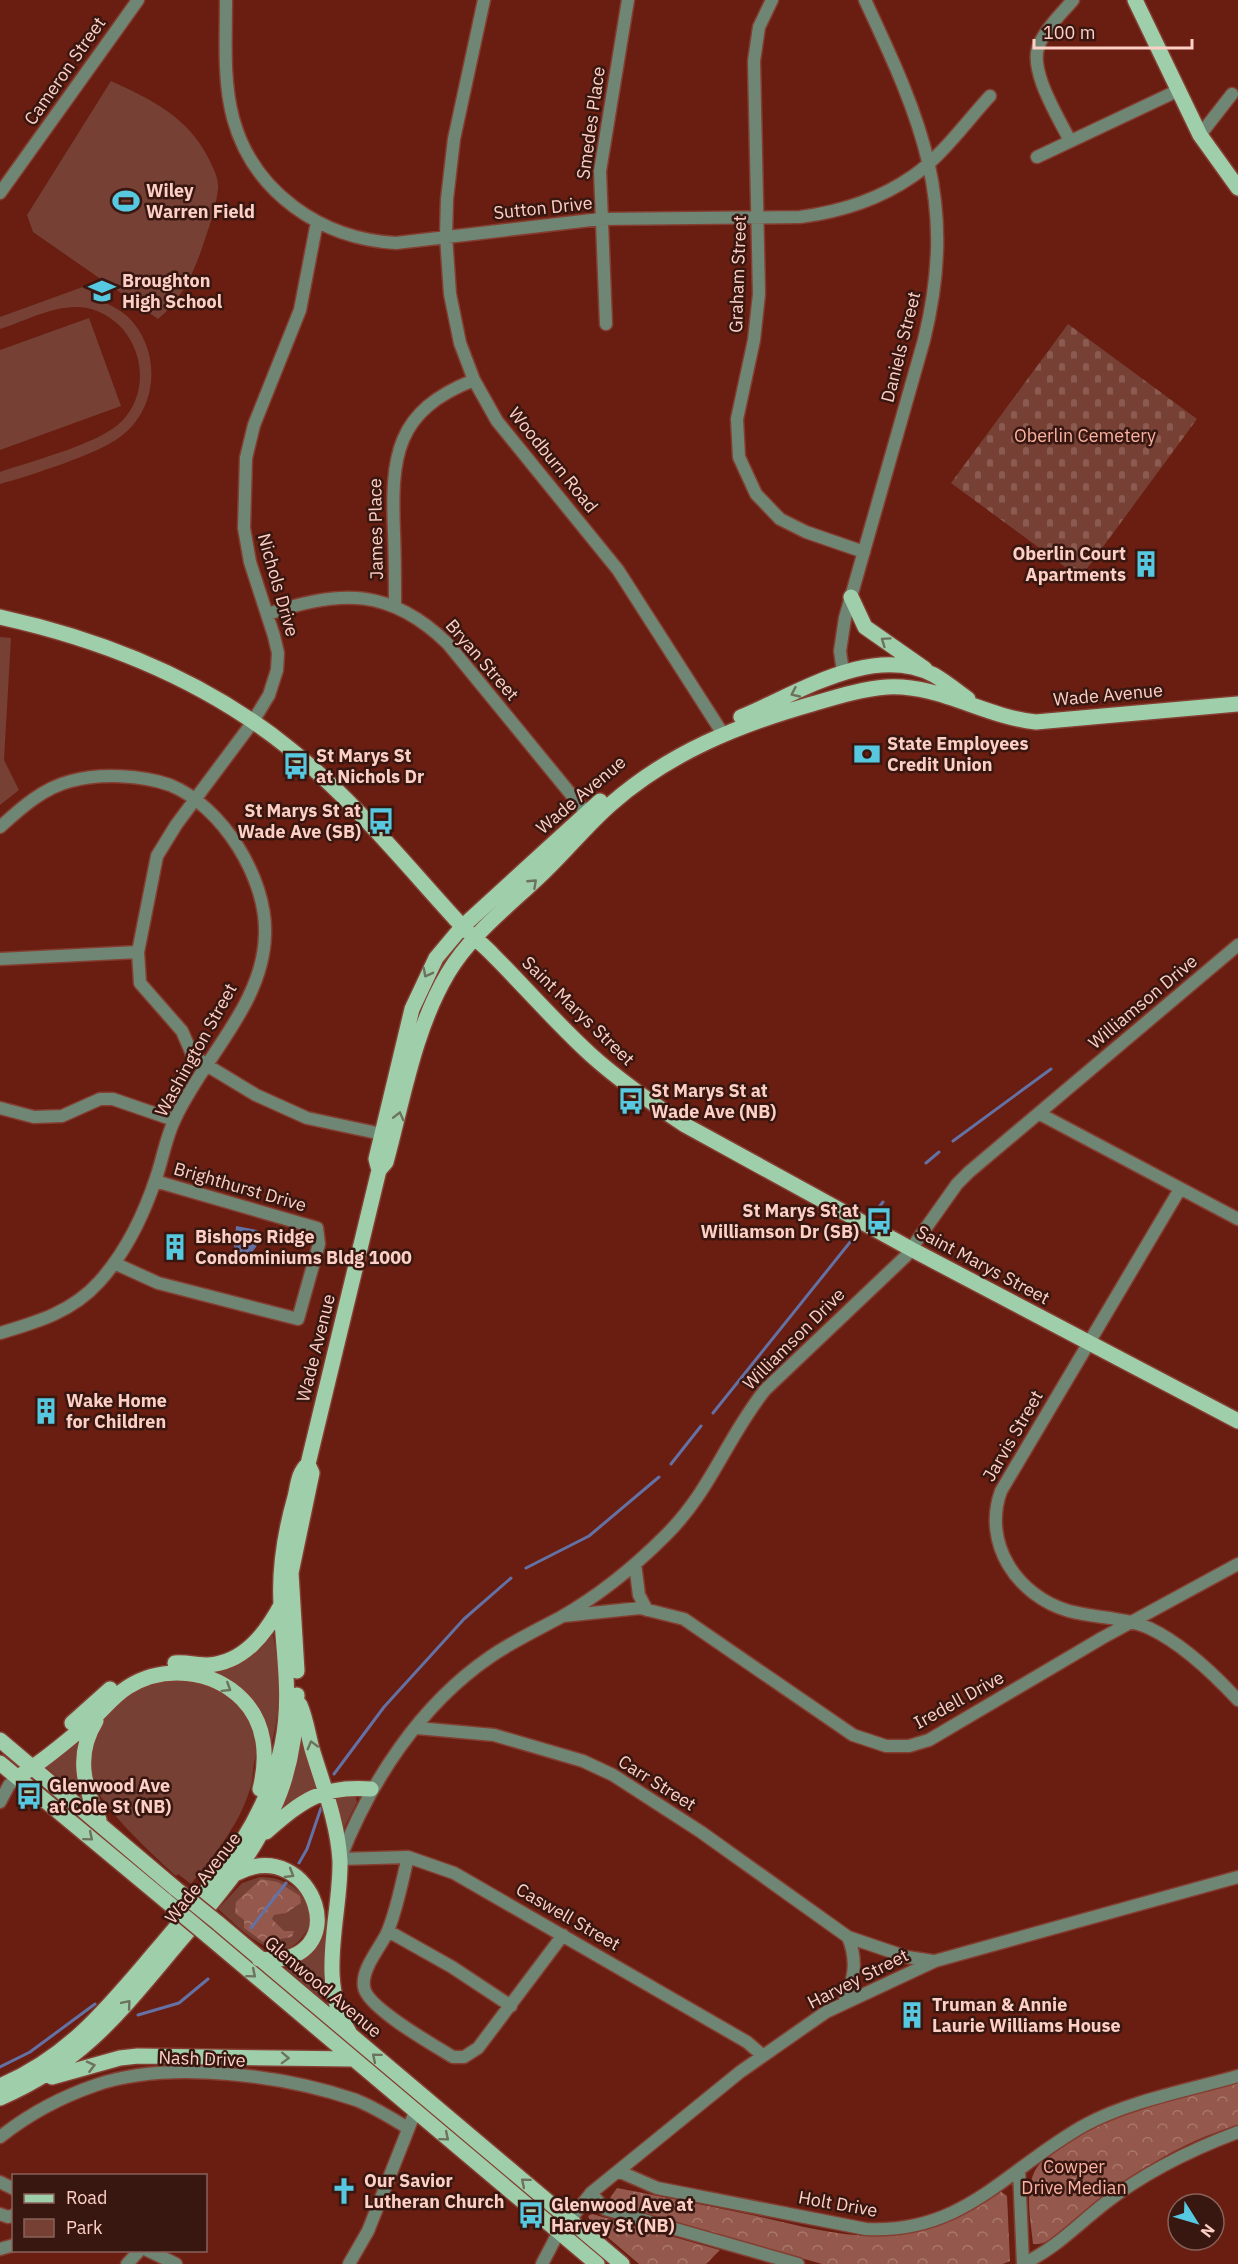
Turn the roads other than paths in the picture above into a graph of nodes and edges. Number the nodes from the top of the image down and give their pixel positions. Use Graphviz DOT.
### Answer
graph roads {
  1 [pos="138,0"];
  2 [pos="226,0"];
  3 [pos="484,0"];
  4 [pos="628,0"];
  5 [pos="772,0"];
  6 [pos="865,0"];
  7 [pos="1073,0"];
  8 [pos="1136,0"];
  9 [pos="1177,91"];
  10 [pos="1232,94"];
  11 [pos="990,96"];
  12 [pos="1200,135"];
  13 [pos="1070,141"];
  14 [pos="1037,157"];
  15 [pos="930,162"];
  16 [pos="1238,188"];
  17 [pos="0,193"];
  18 [pos="758,218"];
  19 [pos="600,219"];
  20 [pos="317,222"];
  21 [pos="446,236"];
  22 [pos="606,324"];
  23 [pos="474,380"];
  24 [pos="864,552"];
  25 [pos="851,597"];
  26 [pos="395,607"];
  27 [pos="268,614"];
  28 [pos="0,617"];
  29 [pos="843,672"];
  30 [pos="933,674"];
  31 [pos="938,694"];
  32 [pos="1238,704"];
  33 [pos="983,710"];
  34 [pos="789,711"];
  35 [pos="252,723"];
  36 [pos="721,730"];
  37 [pos="196,800"];
  38 [pos="590,817"];
  39 [pos="0,827"];
  40 [pos="462,927"];
  41 [pos="475,938"];
  42 [pos="1238,945"];
  43 [pos="138,952"];
  44 [pos="0,959"];
  45 [pos="208,1066"];
  46 [pos="0,1108"];
  47 [pos="1040,1114"];
  48 [pos="174,1120"];
  49 [pos="382,1134"];
  50 [pos="379,1170"];
  51 [pos="155,1181"];
  52 [pos="1180,1189"];
  53 [pos="1238,1219"];
  54 [pos="910,1249"];
  55 [pos="114,1263"];
  56 [pos="0,1333"];
  57 [pos="1089,1342"];
  58 [pos="1238,1421"];
  59 [pos="308,1464"];
  60 [pos="635,1564"];
  61 [pos="1238,1564"];
  62 [pos="281,1605"];
  63 [pos="647,1610"];
  64 [pos="562,1616"];
  65 [pos="1132,1623"];
  66 [pos="297,1698"];
  67 [pos="1238,1700"];
  68 [pos="101,1713"];
  69 [pos="417,1728"];
  70 [pos="0,1740"];
  71 [pos="29,1765"];
  72 [pos="10,1771"];
  73 [pos="0,1787"];
  74 [pos="371,1788"];
  75 [pos="326,1792"];
  76 [pos="0,1802"];
  77 [pos="257,1818"];
  78 [pos="100,1824"];
  79 [pos="257,1840"];
  80 [pos="408,1857"];
  81 [pos="340,1859"];
  82 [pos="235,1874"];
  83 [pos="1238,1877"];
  84 [pos="171,1895"];
  85 [pos="388,1931"];
  86 [pos="563,1935"];
  87 [pos="314,1937"];
  88 [pos="848,1937"];
  89 [pos="259,1959"];
  90 [pos="935,1961"];
  91 [pos="334,1988"];
  92 [pos="844,2003"];
  93 [pos="511,2006"];
  94 [pos="319,2010"];
  95 [pos="307,2020"];
  96 [pos="352,2037"];
  97 [pos="762,2055"];
  98 [pos="352,2059"];
  99 [pos="1238,2076"];
  100 [pos="34,2082"];
  101 [pos="0,2086"];
  102 [pos="0,2098"];
  103 [pos="415,2112"];
  104 [pos="408,2128"];
  105 [pos="1238,2132"];
  106 [pos="0,2137"];
  107 [pos="618,2170"];
  108 [pos="1019,2170"];
  109 [pos="591,2193"];
  110 [pos="570,2220"];
  111 [pos="560,2232"];
  112 [pos="138,2252"];
  113 [pos="151,2252"];
  114 [pos="127,2264"];
  115 [pos="176,2264"];
  116 [pos="349,2264"];
  117 [pos="542,2264"];
  118 [pos="597,2264"];
  119 [pos="622,2264"];
  120 [pos="798,2264"];
  121 [pos="1023,2264"];
  1 -- 17 [label="street, Cameron Street"];
  2 -- 20 [label="street, Sutton Drive"];
  3 -- 21 [label="street, Woodburn Road"];
  4 -- 19 [label="street, Smedes Place"];
  5 -- 18 [label="street, Graham Street"];
  6 -- 15 [label="street, Daniels Street"];
  7 -- 13 [label="street"];
  8 -- 9 [label="main road"];
  9 -- 12 [label="main road"];
  9 -- 13 [label="street"];
  10 -- 12 [label="street"];
  11 -- 15 [label="street, Sutton Drive"];
  12 -- 16 [label="main road"];
  13 -- 14 [label="street"];
  15 -- 18 [label="street, Sutton Drive"];
  15 -- 24 [label="street, Daniels Street"];
  18 -- 19 [label="street, Sutton Drive"];
  18 -- 24 [label="street, Graham Street"];
  19 -- 21 [label="street, Sutton Drive"];
  19 -- 22 [label="street, Smedes Place"];
  20 -- 21 [label="street, Sutton Drive"];
  20 -- 27 [label="street, Nichols Drive"];
  21 -- 23 [label="street, Woodburn Road"];
  23 -- 26 [label="street, James Place"];
  23 -- 36 [label="street, Woodburn Road"];
  24 -- 25 [label="street, Daniels Street"];
  25 -- 29 [label="street, Daniels Street"];
  30 -- 25 [label="main road, one-way"];
  26 -- 27 [label="street, Bryan Street"];
  26 -- 38 [label="street, Bryan Street"];
  27 -- 35 [label="street, Nichols Drive"];
  28 -- 35 [label="main road, Saint Marys Street"];
  29 -- 30 [label="main road, Wade Avenue"];
  29 -- 31 [label="main road"];
  29 -- 34 [label="main road"];
  29 -- 36 [label="main road, Wade Avenue, one-way"];
  30 -- 33 [label="main road, Wade Avenue"];
  31 -- 33 [label="main road, Wade Avenue"];
  31 -- 34 [label="main road, Wade Avenue"];
  32 -- 33 [label="main road, Wade Avenue"];
  34 -- 36 [label="main road, Wade Avenue"];
  35 -- 37 [label="street, Nichols Drive"];
  35 -- 40 [label="main road, Saint Marys Street"];
  36 -- 38 [label="main road, Wade Avenue"];
  37 -- 39 [label="street, Washington Street"];
  37 -- 43 [label="street, Nichols Drive"];
  37 -- 45 [label="street, Washington Street"];
  38 -- 40 [label="main road, Wade Avenue"];
  41 -- 38 [label="main road, Wade Avenue, one-way"];
  40 -- 41 [label="main road, Saint Marys Street"];
  40 -- 49 [label="main road, Wade Avenue, one-way"];
  50 -- 41 [label="main road, Wade Avenue, one-way"];
  41 -- 54 [label="main road, Saint Marys Street"];
  42 -- 47 [label="street, Williamson Drive"];
  43 -- 44 [label="street"];
  43 -- 45 [label="street, Nichols Drive"];
  45 -- 48 [label="street, Washington Street"];
  45 -- 49 [label="street, Nichols Drive"];
  46 -- 48 [label="street"];
  47 -- 52 [label="street"];
  47 -- 54 [label="street, Williamson Drive"];
  48 -- 51 [label="street, Washington Street"];
  49 -- 50 [label="main road, Wade Avenue"];
  50 -- 59 [label="main road, Wade Avenue"];
  51 -- 55 [label="street, Washington Street"];
  51 -- 55 [label="street, Brighthurst Drive"];
  52 -- 53 [label="street"];
  52 -- 57 [label="street, Jarvis Street"];
  54 -- 57 [label="main road, Saint Marys Street"];
  54 -- 60 [label="street, Williamson Drive"];
  55 -- 56 [label="street, Washington Street"];
  57 -- 58 [label="main road, Saint Marys Street"];
  57 -- 65 [label="street, Jarvis Street"];
  59 -- 62 [label="main road, Wade Avenue"];
  59 -- 66 [label="main road, Wade Avenue"];
  60 -- 63 [label="street"];
  60 -- 64 [label="street, Williamson Drive"];
  61 -- 65 [label="street, Iredell Drive"];
  62 -- 71 [label="main road"];
  62 -- 77 [label="main road, Wade Avenue"];
  63 -- 64 [label="street, Iredell Drive"];
  63 -- 65 [label="street, Iredell Drive"];
  64 -- 69 [label="street, Williamson Drive"];
  65 -- 67 [label="street, Jarvis Street"];
  75 -- 66 [label="main road, one-way"];
  66 -- 79 [label="main road, Wade Avenue"];
  68 -- 71 [label="main road"];
  68 -- 77 [label="main road, one-way"];
  68 -- 78 [label="main road"];
  69 -- 74 [label="street, Williamson Drive"];
  69 -- 88 [label="street, Carr Street"];
  70 -- 71 [label="main road, Glenwood Avenue"];
  71 -- 72 [label="main road"];
  71 -- 78 [label="main road, Glenwood Avenue"];
  72 -- 73 [label="street"];
  72 -- 76 [label="street"];
  72 -- 84 [label="main road, Glenwood Avenue, one-way"];
  74 -- 75 [label="main road"];
  74 -- 81 [label="street, Williamson Drive"];
  75 -- 79 [label="main road"];
  75 -- 81 [label="main road"];
  77 -- 101 [label="main road, Wade Avenue"];
  78 -- 84 [label="main road, Glenwood Avenue"];
  79 -- 82 [label="main road, Wade Avenue"];
  80 -- 81 [label="street, Caswell Street"];
  80 -- 85 [label="street"];
  80 -- 86 [label="street, Caswell Street"];
  81 -- 87 [label="main road"];
  81 -- 91 [label="main road"];
  82 -- 87 [label="main road, one-way"];
  100 -- 82 [label="main road, Wade Avenue, one-way"];
  83 -- 90 [label="street, Harvey Street"];
  84 -- 89 [label="main road, Glenwood Avenue, bridge"];
  84 -- 95 [label="main road, Glenwood Avenue, one-way, bridge"];
  85 -- 93 [label="street"];
  85 -- 93 [label="street"];
  86 -- 93 [label="street"];
  86 -- 97 [label="street, Caswell Street"];
  87 -- 89 [label="main road"];
  88 -- 90 [label="street, Carr Street"];
  88 -- 92 [label="street"];
  89 -- 94 [label="main road, Glenwood Avenue"];
  90 -- 92 [label="street, Harvey Street"];
  91 -- 94 [label="main road"];
  91 -- 96 [label="main road"];
  92 -- 97 [label="street, Harvey Street"];
  94 -- 95 [label="main road"];
  94 -- 96 [label="main road, Glenwood Avenue"];
  95 -- 98 [label="main road, Glenwood Avenue"];
  110 -- 96 [label="main road, Glenwood Avenue, one-way"];
  97 -- 107 [label="street, Harvey Street"];
  100 -- 98 [label="main road, one-way"];
  98 -- 103 [label="main road, Glenwood Avenue"];
  99 -- 108 [label="street, Holt Drive"];
  100 -- 102 [label="main road, Wade Avenue"];
  103 -- 104 [label="street"];
  103 -- 111 [label="main road, Glenwood Avenue, one-way"];
  104 -- 106 [label="street, Nash Drive"];
  104 -- 116 [label="street"];
  105 -- 121 [label="street"];
  107 -- 108 [label="street, Holt Drive"];
  107 -- 109 [label="street, Harvey Street"];
  108 -- 121 [label="street"];
  109 -- 110 [label="street, Harvey Street"];
  109 -- 120 [label="street"];
  110 -- 111 [label="street, Harvey Street"];
  110 -- 119 [label="main road, Glenwood Avenue"];
  111 -- 117 [label="street, Harvey Street"];
  111 -- 118 [label="main road, Glenwood Avenue"];
  112 -- 114 [label="street"];
  113 -- 115 [label="street"];
}
